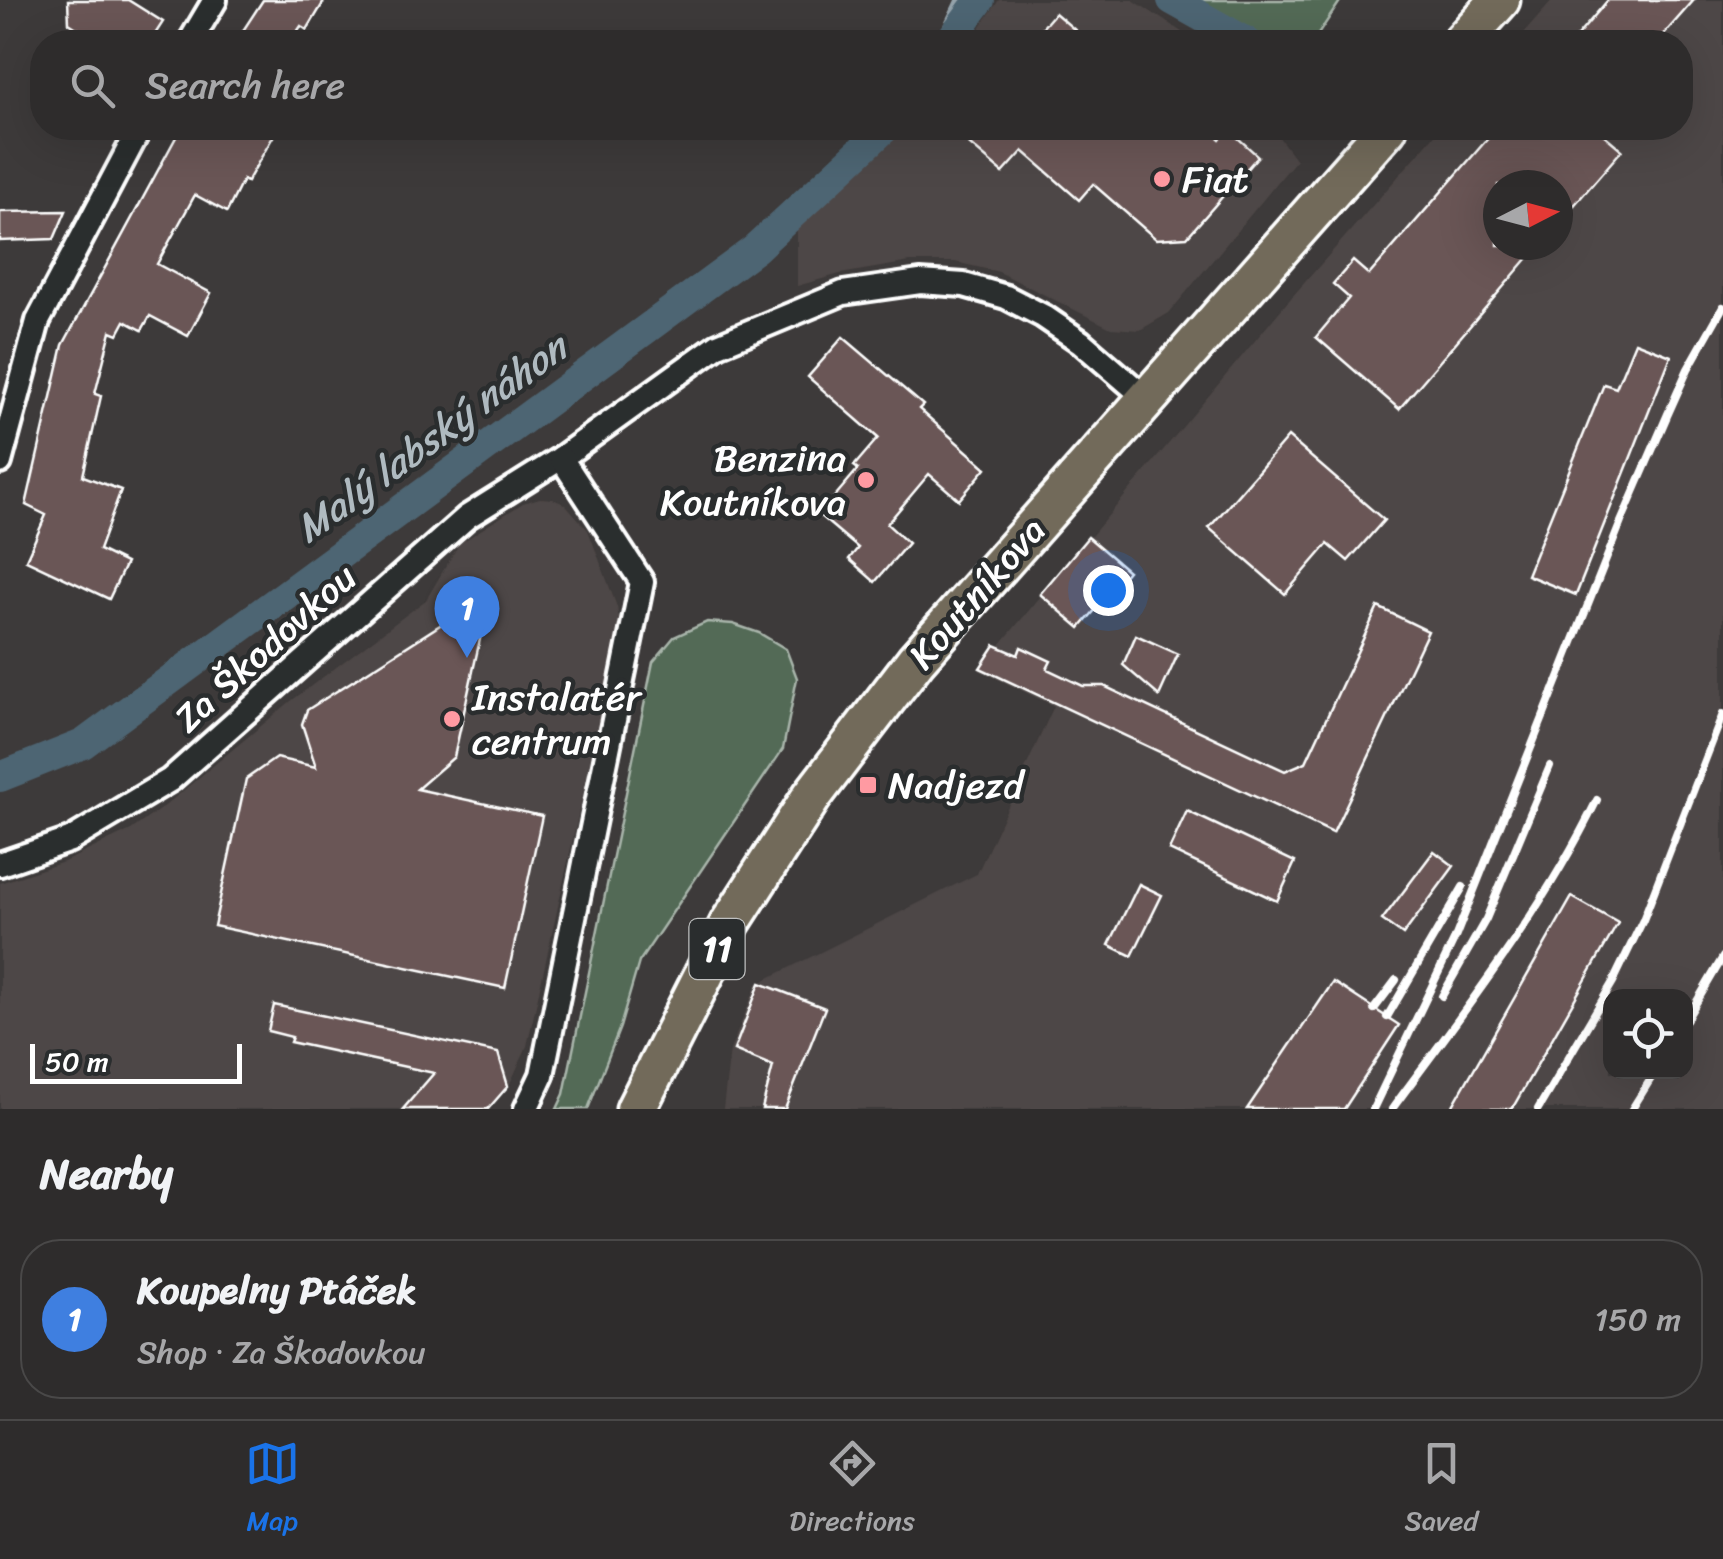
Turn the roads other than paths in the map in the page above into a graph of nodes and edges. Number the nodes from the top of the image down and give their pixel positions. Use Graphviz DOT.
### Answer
graph roads {
  1 [pos="215,0"];
  2 [pos="1500,0"];
  3 [pos="197,30"];
  4 [pos="1473,30"];
  5 [pos="134,140"];
  6 [pos="1377,140"];
  7 [pos="1148,400"];
  8 [pos="561,458"];
  9 [pos="0,462"];
  10 [pos="0,864"];
  11 [pos="526,1109"];
  12 [pos="636,1109"];
  1 -- 3 [label="street"];
  2 -- 4 [label="main road"];
  5 -- 9 [label="street"];
  6 -- 7 [label="main road, Koutníkova / 11"];
  7 -- 8 [label="street, Za Škodovkou"];
  7 -- 12 [label="main road, Koutníkova / 11"];
  8 -- 10 [label="street, Za Škodovkou"];
  8 -- 11 [label="street"];
}
